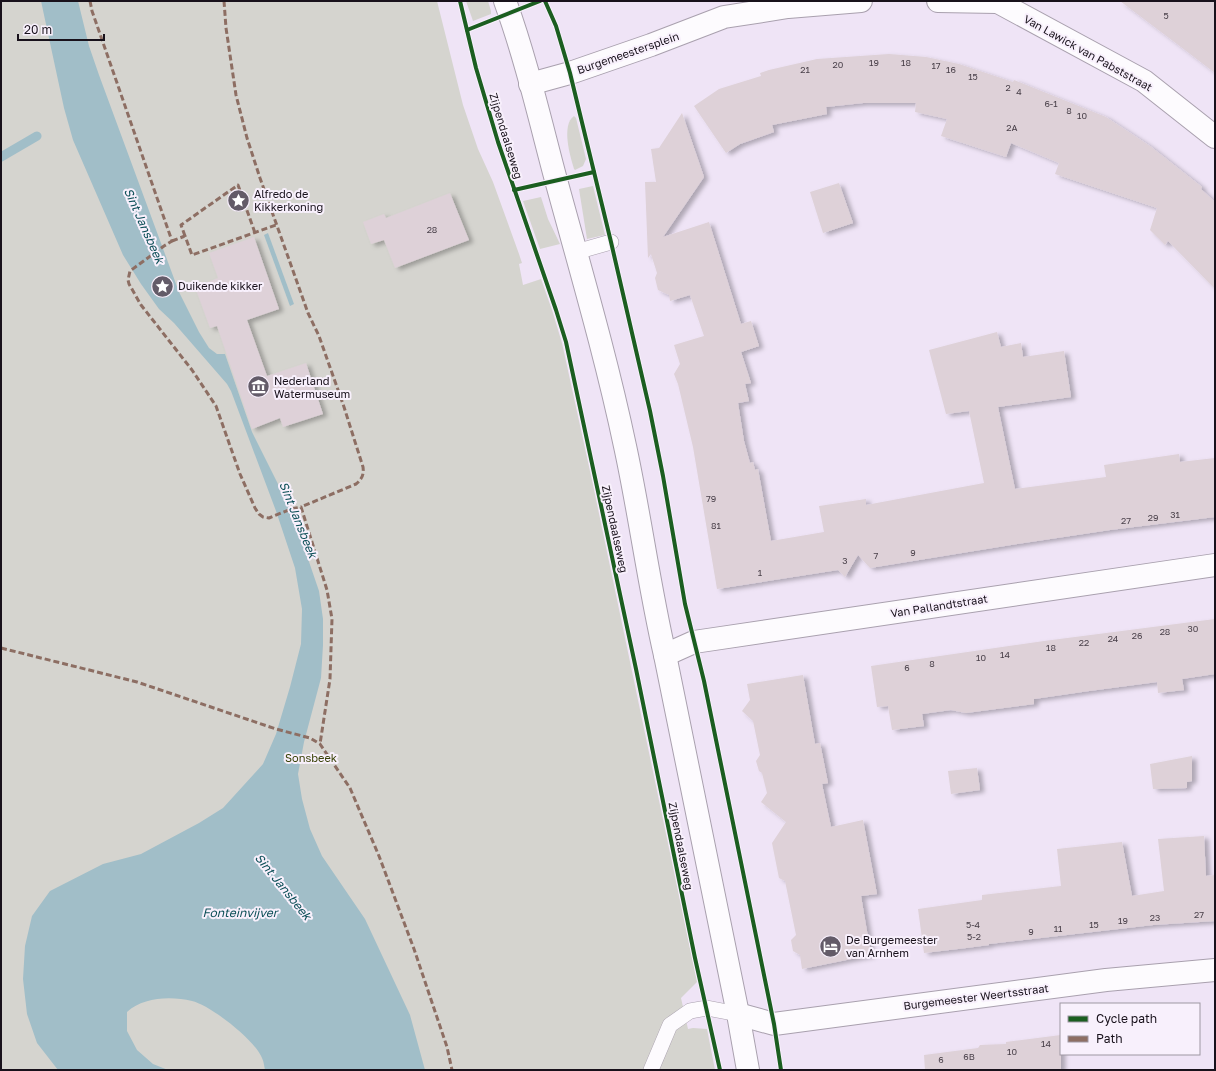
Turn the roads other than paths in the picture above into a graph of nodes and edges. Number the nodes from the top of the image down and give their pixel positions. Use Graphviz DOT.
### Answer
graph roads {
  1 [pos="505,1"];
  2 [pos="861,1"];
  3 [pos="938,1"];
  4 [pos="997,1"];
  5 [pos="728,9"];
  6 [pos="530,84"];
  7 [pos="1215,137"];
  8 [pos="611,242"];
  9 [pos="576,252"];
  10 [pos="1215,565"];
  11 [pos="665,655"];
  12 [pos="1215,970"];
  13 [pos="738,1014"];
  14 [pos="651,1070"];
  15 [pos="748,1070"];
  1 -- 6 [label="street, Zijpendaalseweg"];
  2 -- 5 [label="street, Burgemeestersplein"];
  3 -- 4 [label="street"];
  4 -- 7 [label="street, Van Lawick van Pabststraat"];
  5 -- 6 [label="street, Burgemeestersplein"];
  6 -- 9 [label="street, Zijpendaalseweg"];
  8 -- 9 [label="lane"];
  9 -- 11 [label="street, Zijpendaalseweg"];
  10 -- 11 [label="street, Van Pallandtstraat"];
  11 -- 13 [label="street, Zijpendaalseweg"];
  12 -- 13 [label="street, Burgemeester Weertsstraat"];
  13 -- 14 [label="lane"];
  13 -- 15 [label="street, Zijpendaalseweg"];
}
